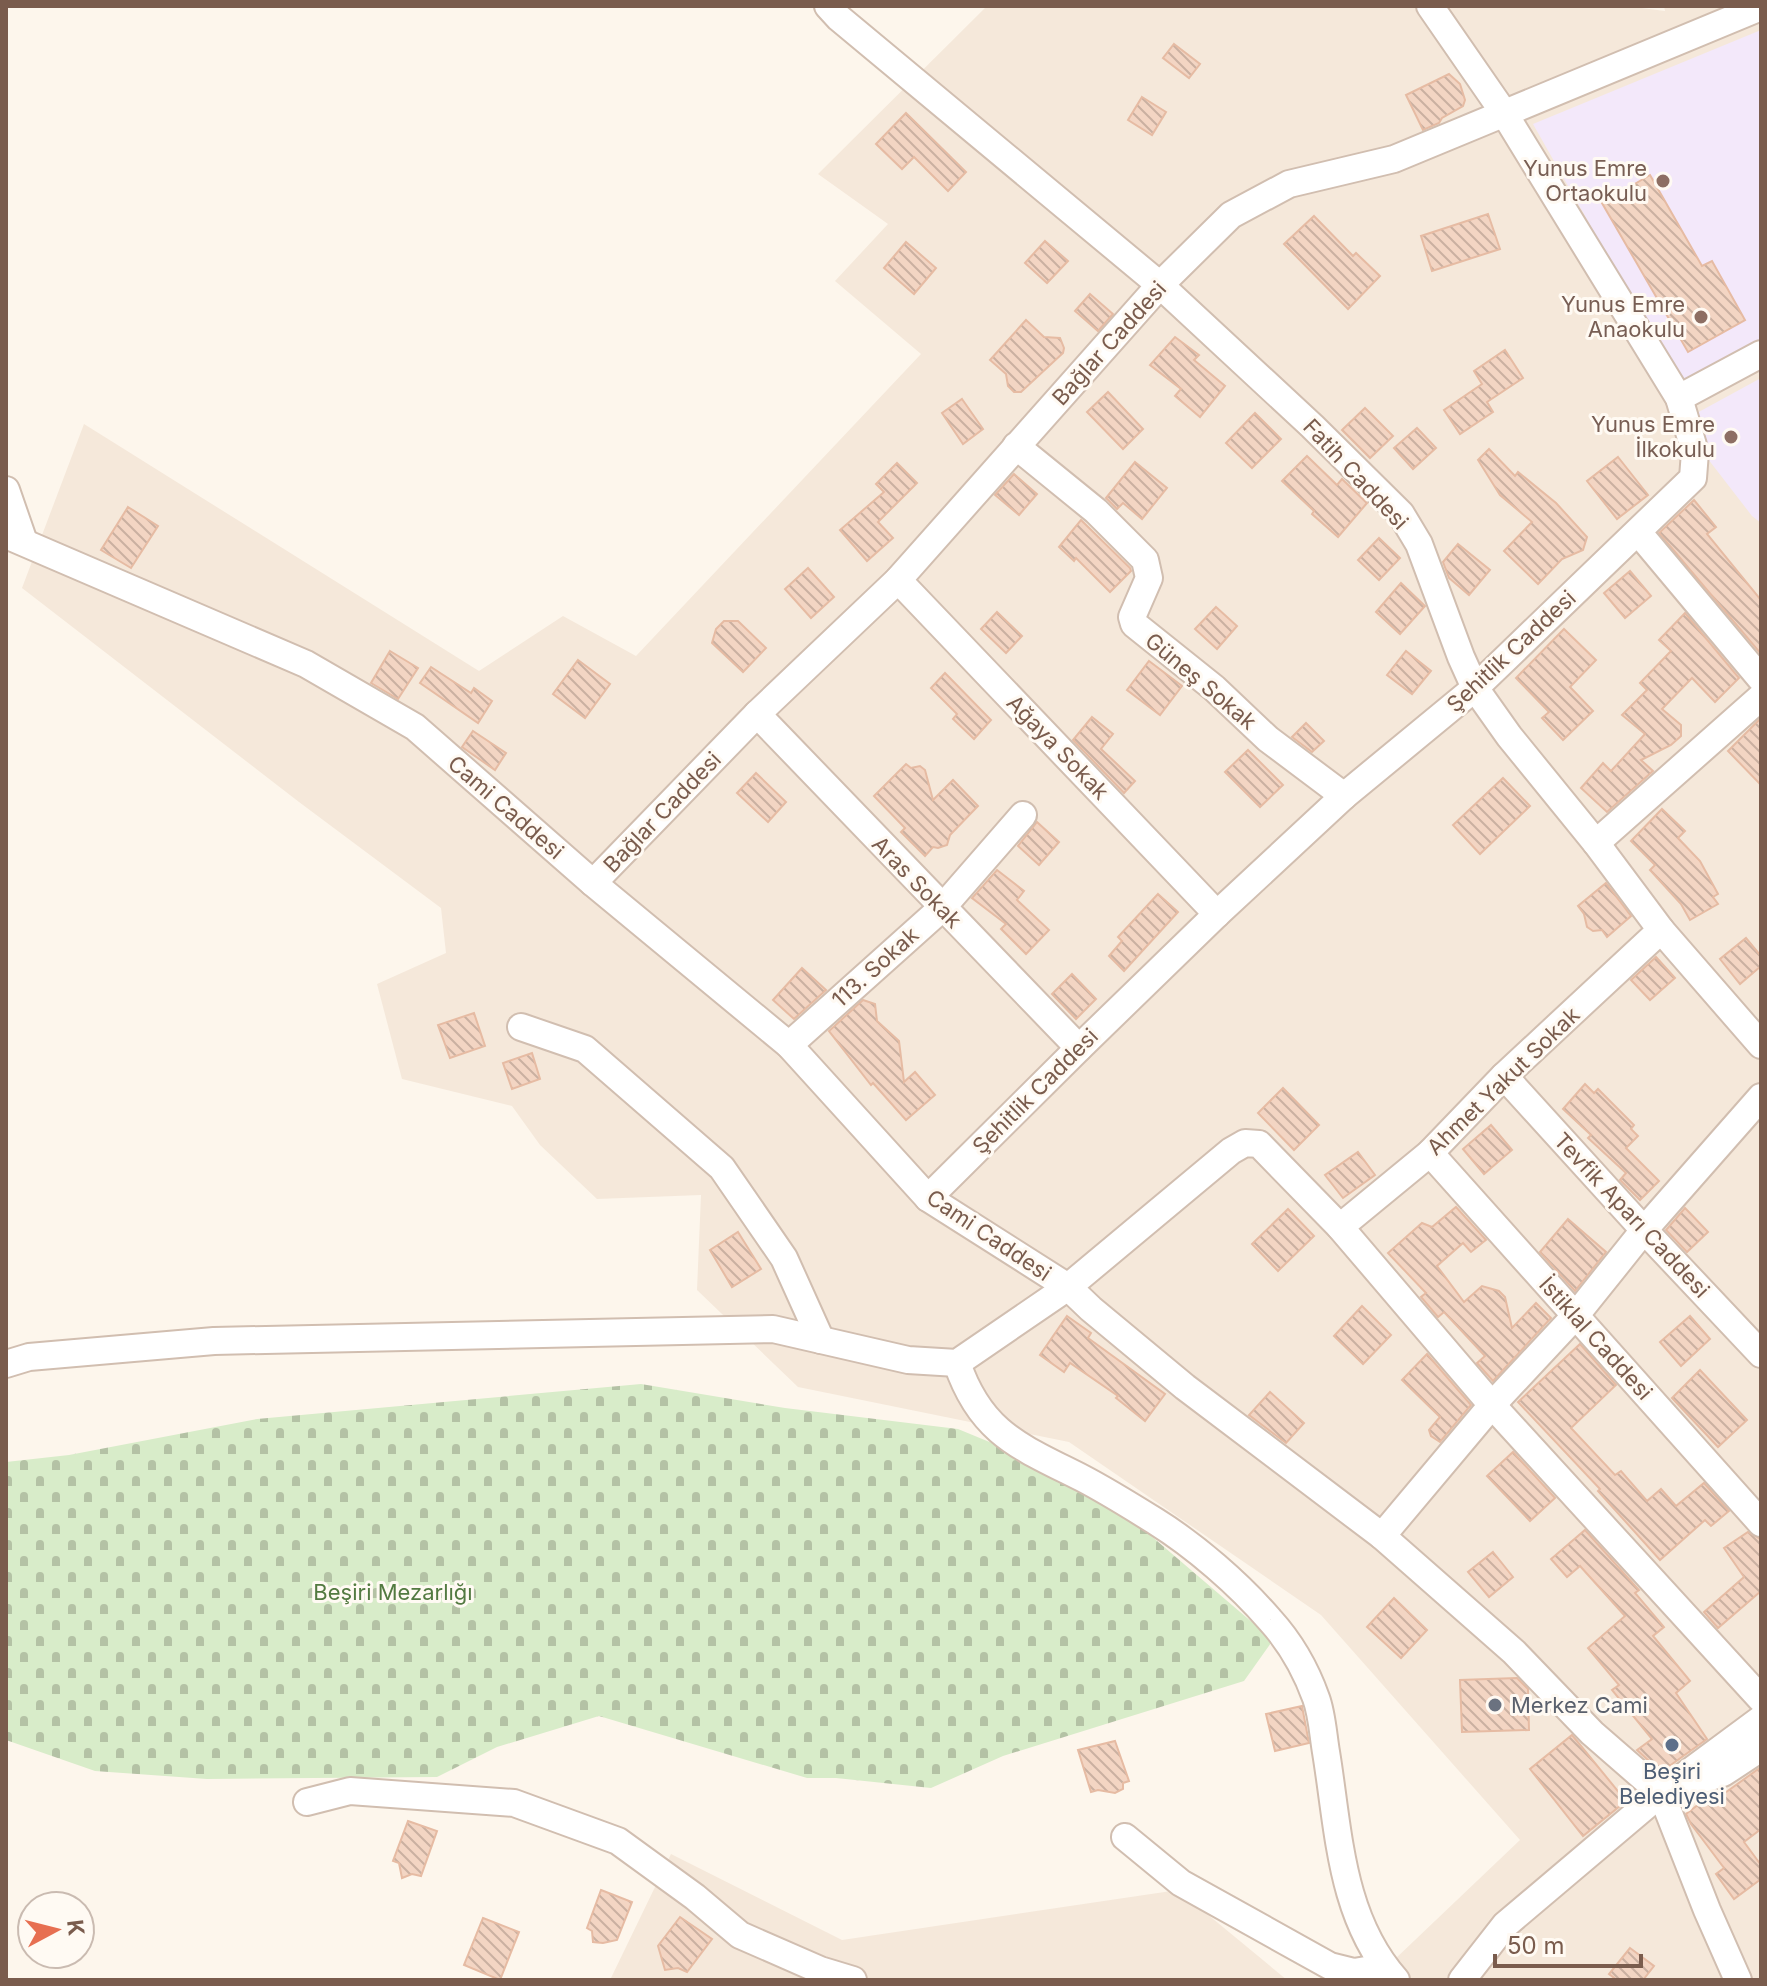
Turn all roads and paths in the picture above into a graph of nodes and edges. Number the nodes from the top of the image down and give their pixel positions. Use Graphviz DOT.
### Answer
graph roads {
  1 [pos="828,6"];
  2 [pos="1430,6"];
  3 [pos="1761,7"];
  4 [pos="1504,113"];
  5 [pos="1160,285"];
  6 [pos="1761,354"];
  7 [pos="1679,398"];
  8 [pos="1016,446"];
  9 [pos="6,490"];
  10 [pos="1638,532"];
  11 [pos="15,538"];
  12 [pos="898,580"];
  13 [pos="1761,679"];
  14 [pos="1475,688"];
  15 [pos="1761,697"];
  16 [pos="757,714"];
  17 [pos="1344,796"];
  18 [pos="1023,815"];
  19 [pos="1596,843"];
  20 [pos="593,883"];
  21 [pos="942,908"];
  22 [pos="1217,914"];
  23 [pos="1661,930"];
  24 [pos="521,1027"];
  25 [pos="789,1045"];
  26 [pos="1761,1045"];
  27 [pos="1079,1048"];
  28 [pos="1504,1076"];
  29 [pos="1761,1097"];
  30 [pos="1430,1153"];
  31 [pos="928,1198"];
  32 [pos="1340,1227"];
  33 [pos="1644,1230"];
  34 [pos="1068,1287"];
  35 [pos="1576,1315"];
  36 [pos="821,1340"];
  37 [pos="1761,1354"];
  38 [pos="957,1363"];
  39 [pos="6,1364"];
  40 [pos="1492,1405"];
  41 [pos="1761,1523"];
  42 [pos="1382,1536"];
  43 [pos="1761,1699"];
  44 [pos="1761,1719"];
  45 [pos="1761,1748"];
  46 [pos="1661,1793"];
  47 [pos="307,1802"];
  48 [pos="1125,1837"];
  49 [pos="1390,1974"];
  50 [pos="853,1980"];
  51 [pos="1462,1980"];
  52 [pos="1738,1980"];
  1 -- 5 [label="street, Fatih Caddesi"];
  2 -- 4 [label="street, Şehitlik Caddesi"];
  3 -- 4 [label="street, Bağlar Caddesi"];
  4 -- 5 [label="street, Bağlar Caddesi"];
  4 -- 7 [label="street, Şehitlik Caddesi"];
  5 -- 8 [label="street, Bağlar Caddesi"];
  5 -- 14 [label="street, Fatih Caddesi"];
  6 -- 7 [label="street"];
  7 -- 10 [label="street, Şehitlik Caddesi"];
  8 -- 12 [label="street, Bağlar Caddesi"];
  8 -- 17 [label="street, Güneş Sokak"];
  9 -- 11 [label="street"];
  10 -- 13 [label="street"];
  10 -- 14 [label="street, Şehitlik Caddesi"];
  11 -- 20 [label="street, Cami Caddesi"];
  12 -- 16 [label="street, Bağlar Caddesi"];
  12 -- 22 [label="street, Ağaya Sokak"];
  14 -- 17 [label="street, Şehitlik Caddesi"];
  14 -- 19 [label="street, Fatih Caddesi"];
  15 -- 19 [label="street"];
  16 -- 20 [label="street, Bağlar Caddesi"];
  16 -- 21 [label="street, Aras Sokak"];
  17 -- 22 [label="street, Şehitlik Caddesi"];
  18 -- 21 [label="street, 113. Sokak"];
  19 -- 23 [label="street, Fatih Caddesi"];
  20 -- 25 [label="street, Cami Caddesi"];
  21 -- 25 [label="street, 113. Sokak"];
  21 -- 27 [label="street, Aras Sokak"];
  22 -- 27 [label="street, Şehitlik Caddesi"];
  23 -- 26 [label="street, Fatih Caddesi"];
  23 -- 28 [label="street, Ahmet Yakut Sokak"];
  24 -- 36 [label="street"];
  25 -- 31 [label="street, Cami Caddesi"];
  27 -- 31 [label="street, Şehitlik Caddesi"];
  28 -- 30 [label="street, Ahmet Yakut Sokak"];
  28 -- 33 [label="street, Tevfik Aparı Caddesi"];
  29 -- 33 [label="street"];
  30 -- 32 [label="street, Ahmet Yakut Sokak"];
  30 -- 35 [label="street, İstiklal Caddesi"];
  31 -- 34 [label="street, Cami Caddesi"];
  32 -- 34 [label="street"];
  32 -- 40 [label="street"];
  33 -- 35 [label="street"];
  33 -- 37 [label="street, Tevfik Aparı Caddesi"];
  34 -- 38 [label="street"];
  34 -- 42 [label="street, Cami Caddesi"];
  35 -- 40 [label="street"];
  35 -- 41 [label="street, İstiklal Caddesi"];
  36 -- 38 [label="street"];
  36 -- 39 [label="street"];
  38 -- 49 [label="street"];
  40 -- 42 [label="street"];
  40 -- 43 [label="street"];
  42 -- 46 [label="street, Cami Caddesi"];
  44 -- 46 [label="street"];
  45 -- 46 [label="street"];
  46 -- 51 [label="street"];
  46 -- 52 [label="street, Cami Caddesi"];
  47 -- 50 [label="street"];
  48 -- 49 [label="street"];
}
